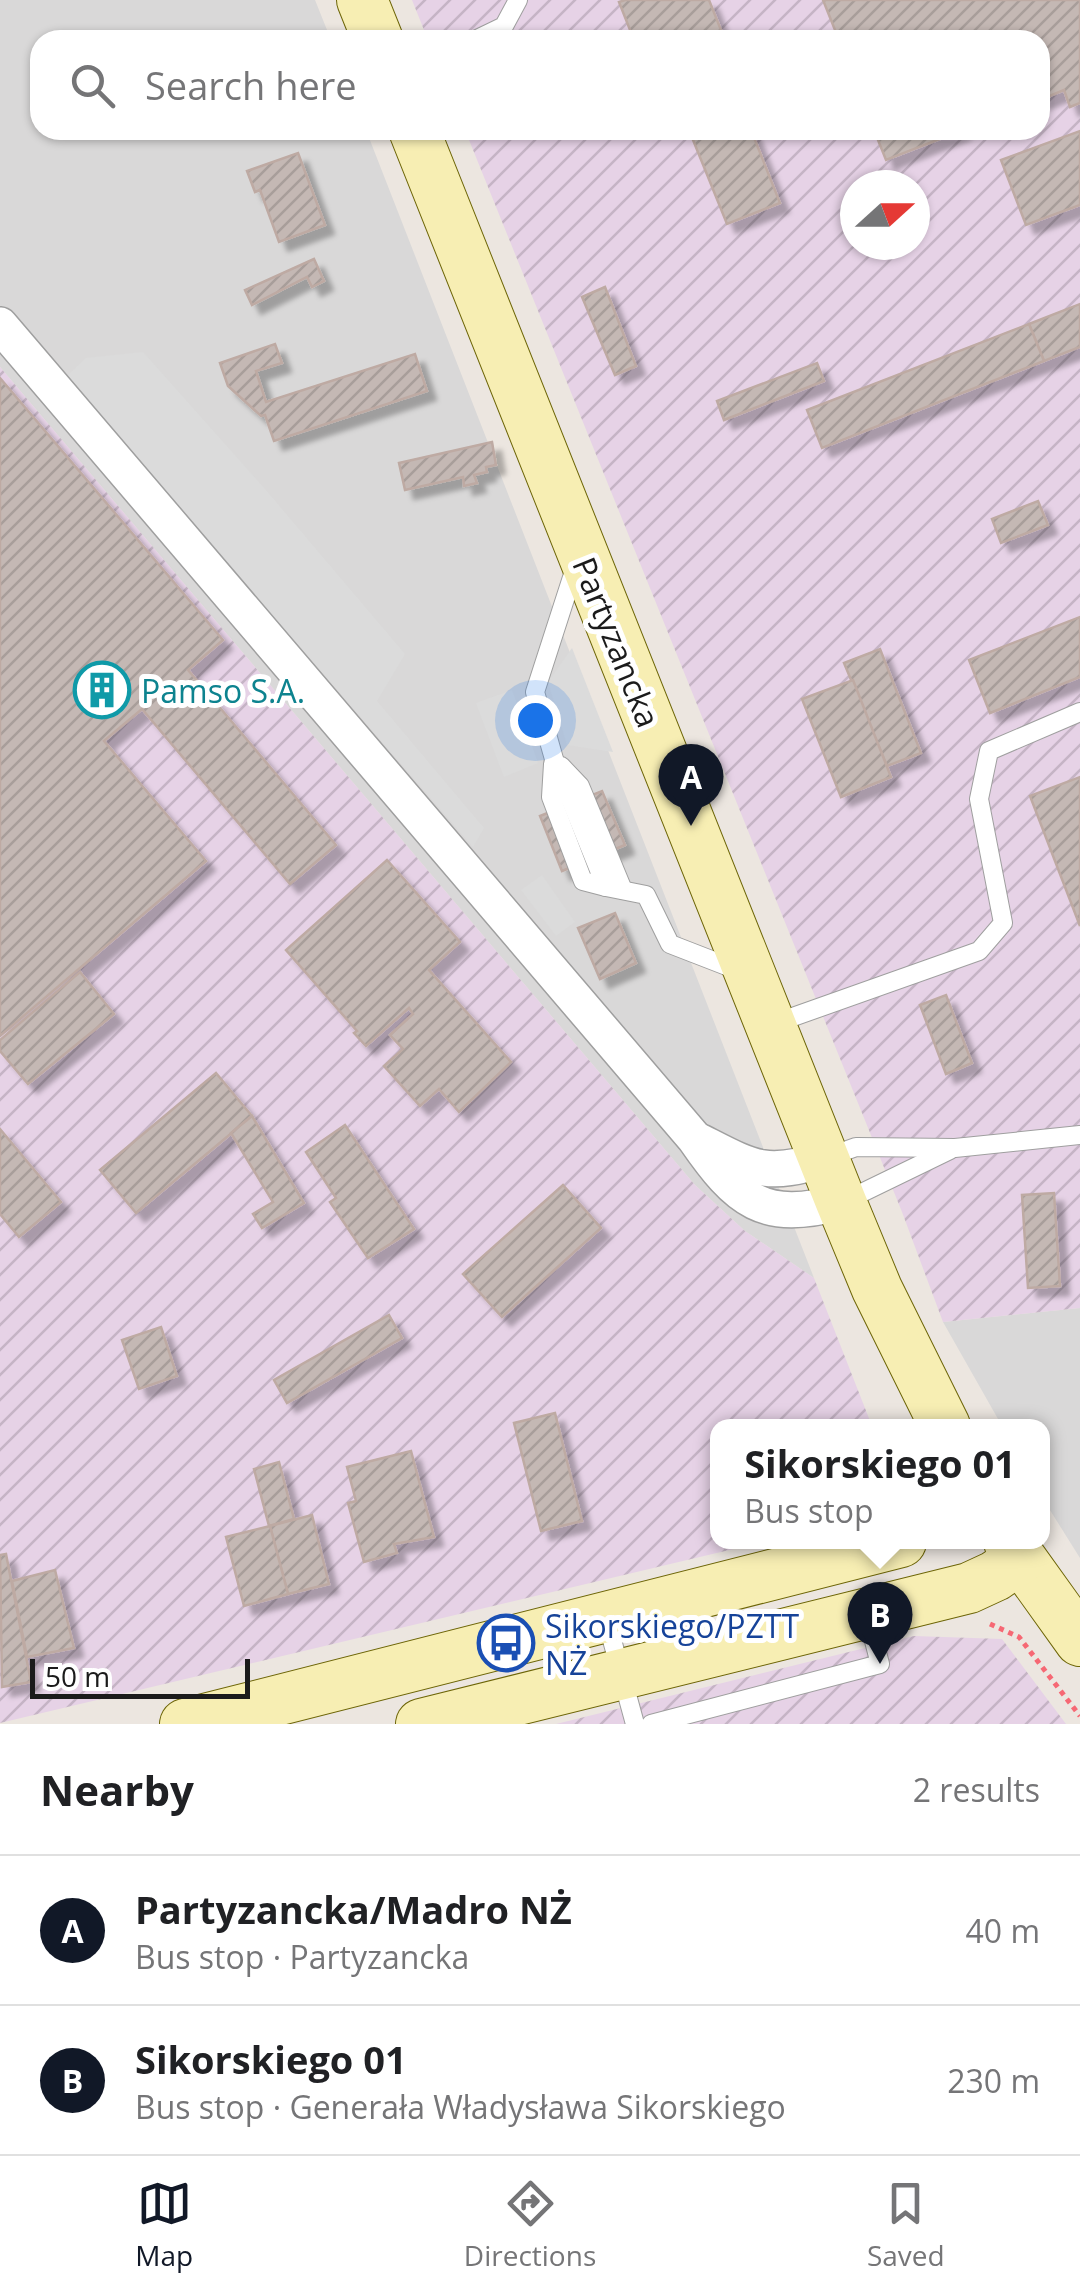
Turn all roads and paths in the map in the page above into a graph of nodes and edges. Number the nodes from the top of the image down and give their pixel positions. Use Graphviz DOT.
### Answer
graph roads {
  1 [pos="362,0"];
  2 [pos="518,0"];
  3 [pos="374,30"];
  4 [pos="496,30"];
  5 [pos="418,140"];
  6 [pos="0,324"];
  7 [pos="581,550"];
  8 [pos="1080,712"];
  9 [pos="750,975"];
  10 [pos="770,1026"];
  11 [pos="1080,1136"];
  12 [pos="955,1148"];
  13 [pos="832,1181"];
  14 [pos="941,1419"];
  15 [pos="875,1549"];
  16 [pos="1014,1550"];
  17 [pos="866,1613"];
  18 [pos="606,1618"];
  19 [pos="975,1625"];
  20 [pos="1080,1640"];
  21 [pos="621,1674"];
  22 [pos="1080,1716"];
  23 [pos="185,1724"];
  24 [pos="421,1724"];
  25 [pos="635,1724"];
  26 [pos="651,1724"];
  1 -- 3 [label="main road"];
  2 -- 4 [label="lane"];
  5 -- 7 [label="main road, Partyzancka"];
  6 -- 13 [label="street"];
  7 -- 9 [label="main road, Partyzancka"];
  7 -- 9 [label="lane"];
  8 -- 10 [label="lane"];
  9 -- 10 [label="main road, Partyzancka"];
  10 -- 13 [label="main road, Partyzancka"];
  11 -- 12 [label="lane"];
  12 -- 13 [label="lane"];
  12 -- 13 [label="lane"];
  13 -- 14 [label="main road, Partyzancka"];
  15 -- 18 [label="main road"];
  16 -- 17 [label="main road"];
  16 -- 20 [label="main road"];
  17 -- 21 [label="main road"];
  17 -- 26 [label="lane"];
  18 -- 21 [label="lane"];
  18 -- 23 [label="main road"];
  19 -- 22 [label="path"];
  21 -- 24 [label="main road"];
  21 -- 25 [label="lane"];
}
